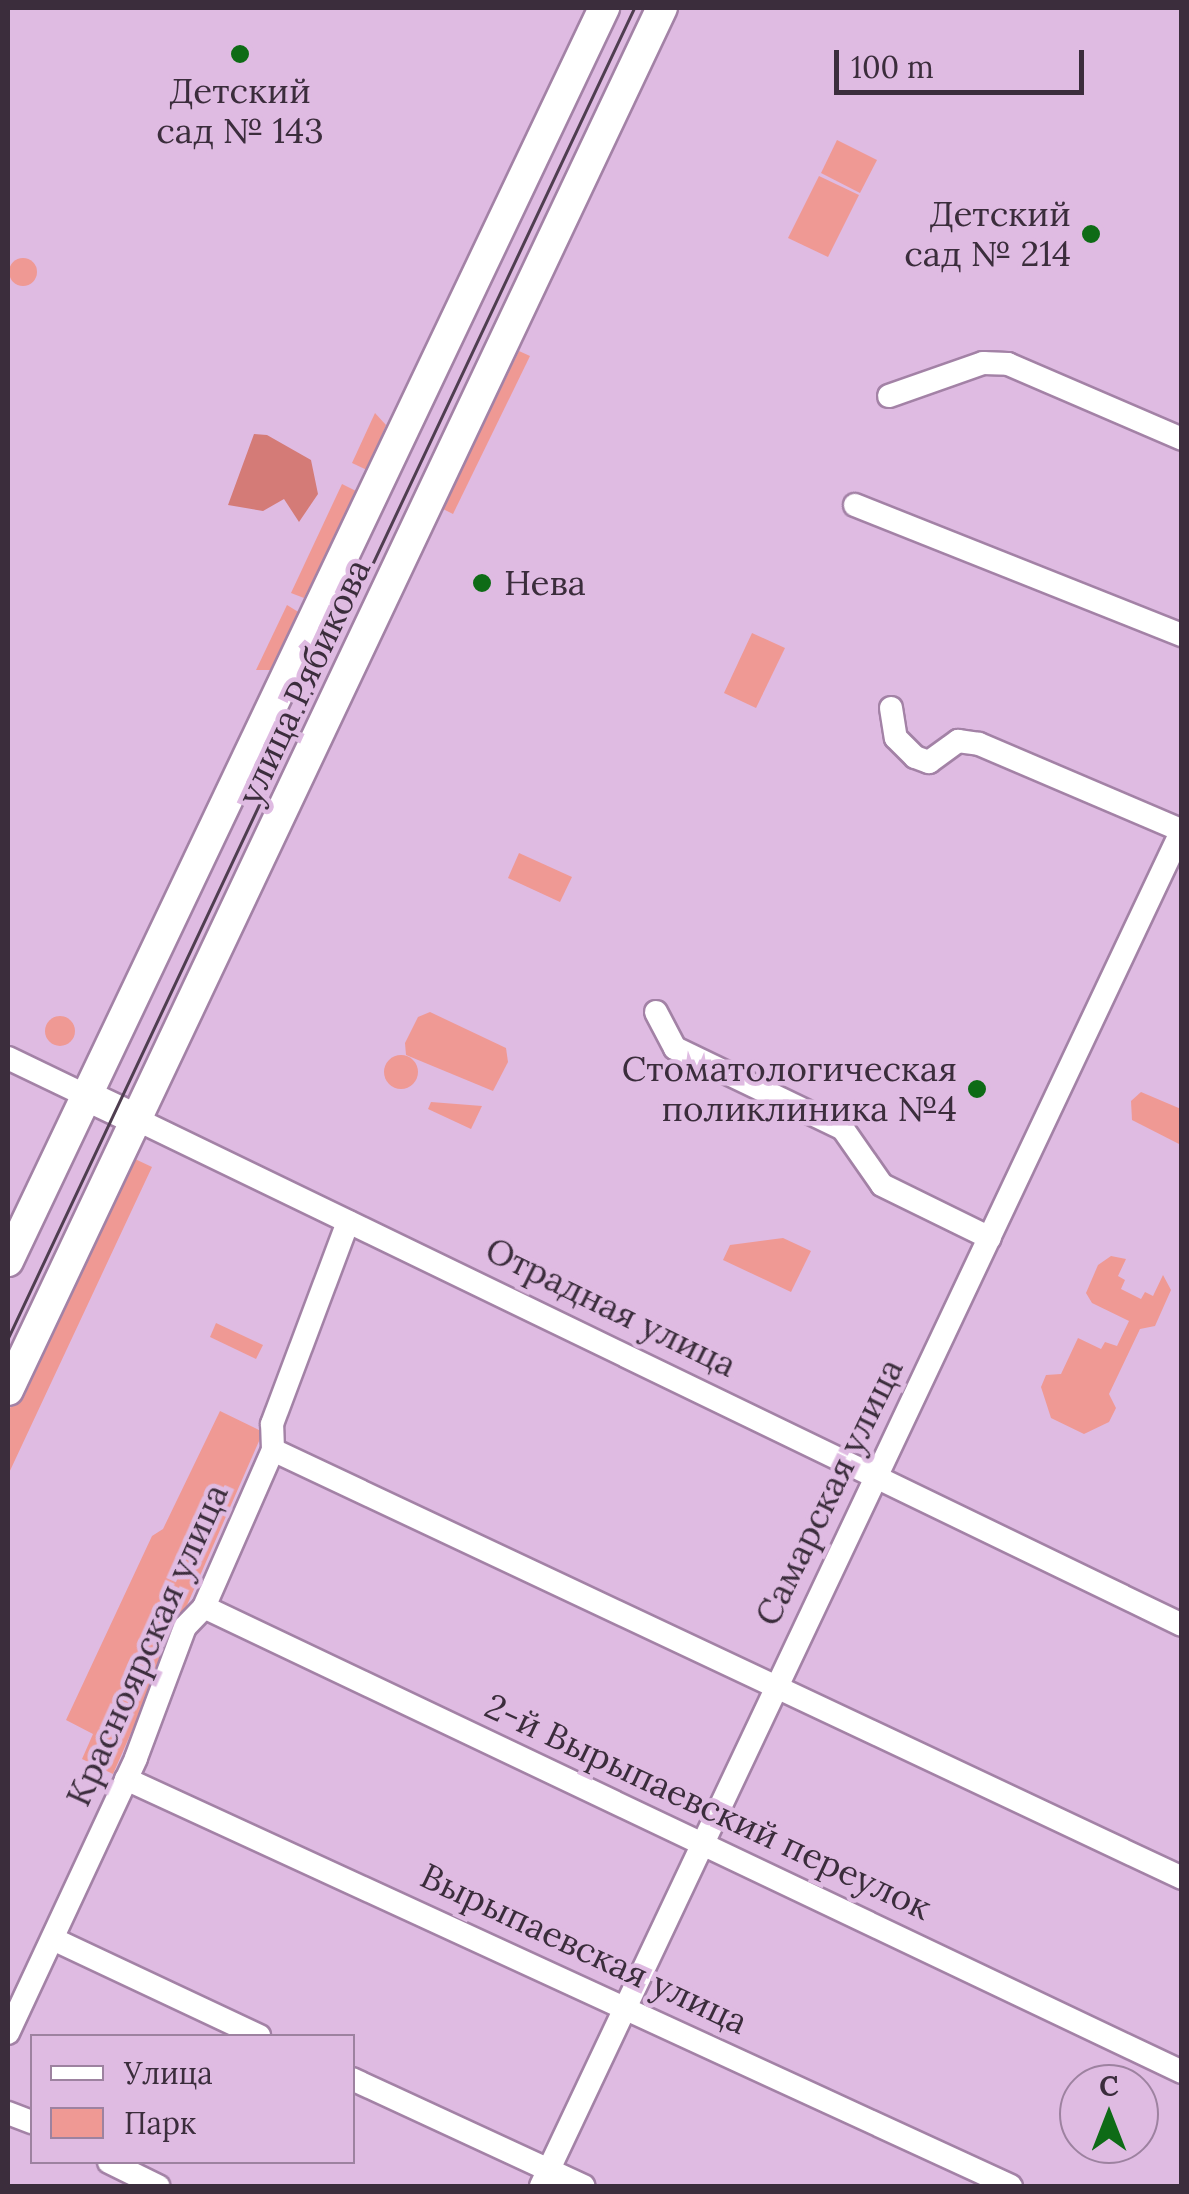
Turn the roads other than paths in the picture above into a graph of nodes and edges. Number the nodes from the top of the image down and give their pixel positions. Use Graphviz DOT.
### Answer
graph roads {
  1 [pos="604,8"];
  2 [pos="662,8"];
  3 [pos="889,396"];
  4 [pos="1182,439"];
  5 [pos="855,505"];
  6 [pos="1182,636"];
  7 [pos="891,708"];
  8 [pos="1181,830"];
  9 [pos="656,1012"];
  10 [pos="8,1058"];
  11 [pos="87,1096"];
  12 [pos="140,1122"];
  13 [pos="348,1222"];
  14 [pos="990,1238"];
  15 [pos="8,1262"];
  16 [pos="9,1389"];
  17 [pos="273,1450"];
  18 [pos="876,1476"];
  19 [pos="204,1606"];
  20 [pos="1182,1625"];
  21 [pos="775,1685"];
  22 [pos="126,1778"];
  23 [pos="701,1842"];
  24 [pos="1182,1878"];
  25 [pos="52,1939"];
  26 [pos="625,2006"];
  27 [pos="8,2033"];
  28 [pos="255,2034"];
  29 [pos="1182,2072"];
  30 [pos="355,2082"];
  31 [pos="113,2164"];
  32 [pos="544,2178"];
  33 [pos="158,2186"];
  34 [pos="584,2186"];
  35 [pos="1011,2186"];
  1 -- 11 [label="main road, улица Рябикова"];
  2 -- 12 [label="main road, улица Рябикова"];
  3 -- 4 [label="street"];
  5 -- 6 [label="street"];
  7 -- 8 [label="street"];
  8 -- 14 [label="street, Самарская улица"];
  9 -- 14 [label="street"];
  10 -- 11 [label="street, Отрадная улица"];
  11 -- 12 [label="main road, Отрадная улица"];
  11 -- 15 [label="main road, улица Рябикова"];
  12 -- 13 [label="street, Отрадная улица"];
  12 -- 16 [label="main road, улица Рябикова"];
  13 -- 17 [label="street, Красноярская улица"];
  13 -- 18 [label="street, Отрадная улица"];
  14 -- 18 [label="street, Самарская улица"];
  17 -- 19 [label="street, Красноярская улица"];
  17 -- 21 [label="street"];
  18 -- 20 [label="street, Отрадная улица"];
  18 -- 21 [label="street, Самарская улица"];
  19 -- 22 [label="street, Красноярская улица"];
  19 -- 23 [label="street, 2-й Вырыпаевский переулок"];
  21 -- 23 [label="street, Самарская улица"];
  21 -- 24 [label="street"];
  22 -- 25 [label="street, Красноярская улица"];
  22 -- 26 [label="street, Вырыпаевская улица"];
  23 -- 26 [label="street, Самарская улица"];
  23 -- 29 [label="street, 2-й Вырыпаевский переулок"];
  25 -- 27 [label="street, Красноярская улица"];
  25 -- 28 [label="street"];
  26 -- 32 [label="street, Самарская улица"];
  26 -- 35 [label="street, Вырыпаевская улица"];
  30 -- 32 [label="street"];
  31 -- 33 [label="street"];
  32 -- 34 [label="street"];
}
